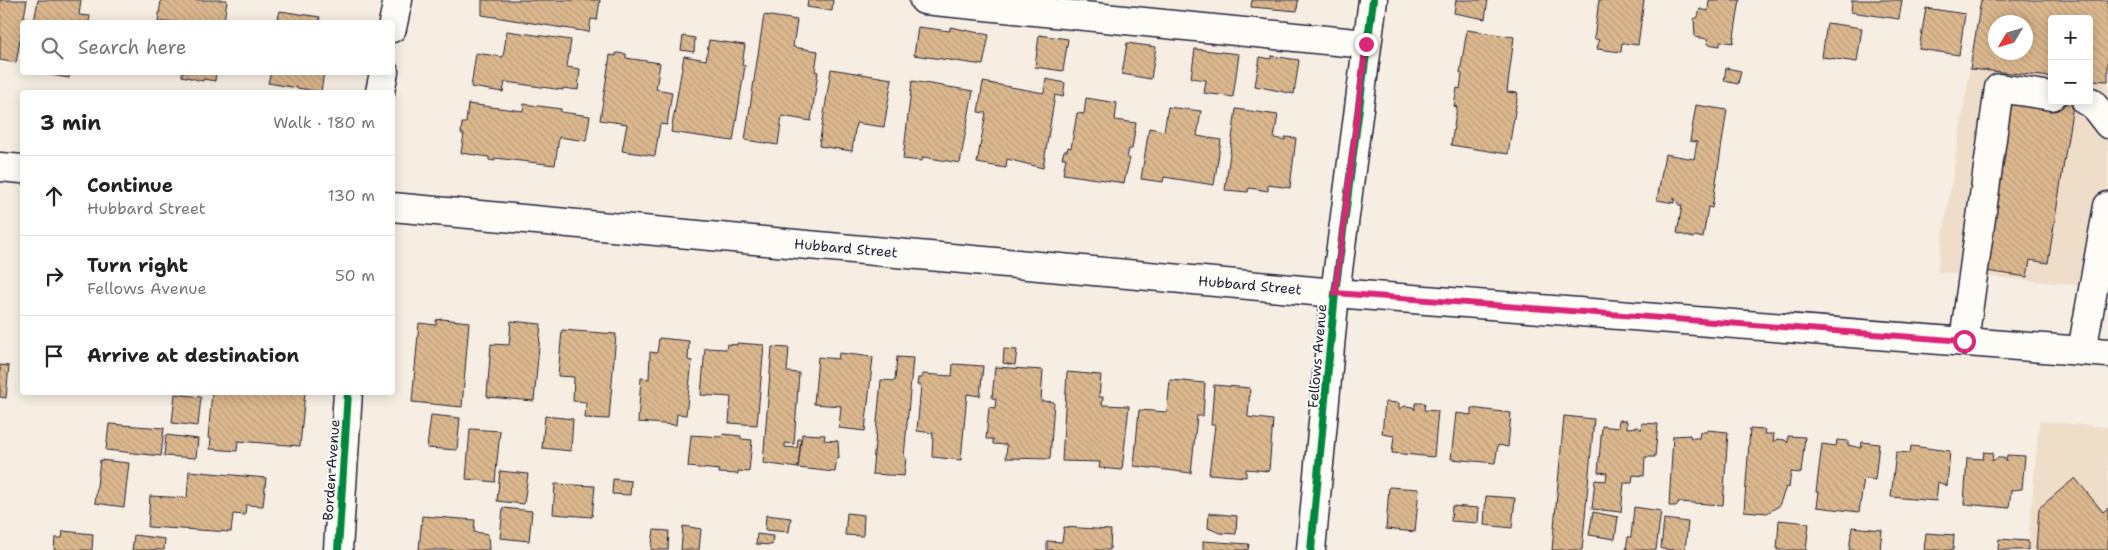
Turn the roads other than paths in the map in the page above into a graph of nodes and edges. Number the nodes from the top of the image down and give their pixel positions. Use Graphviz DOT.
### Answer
graph roads {
  1 [pos="398,0"];
  2 [pos="924,0"];
  3 [pos="1371,8"];
  4 [pos="394,20"];
  5 [pos="1366,44"];
  6 [pos="383,75"];
  7 [pos="380,90"];
  8 [pos="2048,95"];
  9 [pos="2093,105"];
  10 [pos="2108,124"];
  11 [pos="0,167"];
  12 [pos="20,169"];
  13 [pos="2108,206"];
  14 [pos="395,207"];
  15 [pos="1335,293"];
  16 [pos="1964,341"];
  17 [pos="2095,352"];
  18 [pos="348,395"];
  19 [pos="338,550"];
  20 [pos="1311,550"];
  1 -- 4 [label="main road"];
  2 -- 5 [label="main road"];
  3 -- 5 [label="main road, Fellows Avenue"];
  5 -- 15 [label="main road, Fellows Avenue"];
  6 -- 7 [label="main road"];
  8 -- 16 [label="main road"];
  9 -- 10 [label="main road"];
  11 -- 12 [label="main road"];
  13 -- 17 [label="main road"];
  14 -- 15 [label="main road, Hubbard Street"];
  15 -- 16 [label="main road, Hubbard Street"];
  15 -- 20 [label="main road, Fellows Avenue"];
  16 -- 17 [label="main road, Hubbard Street"];
  18 -- 19 [label="main road, Borden Avenue"];
}
